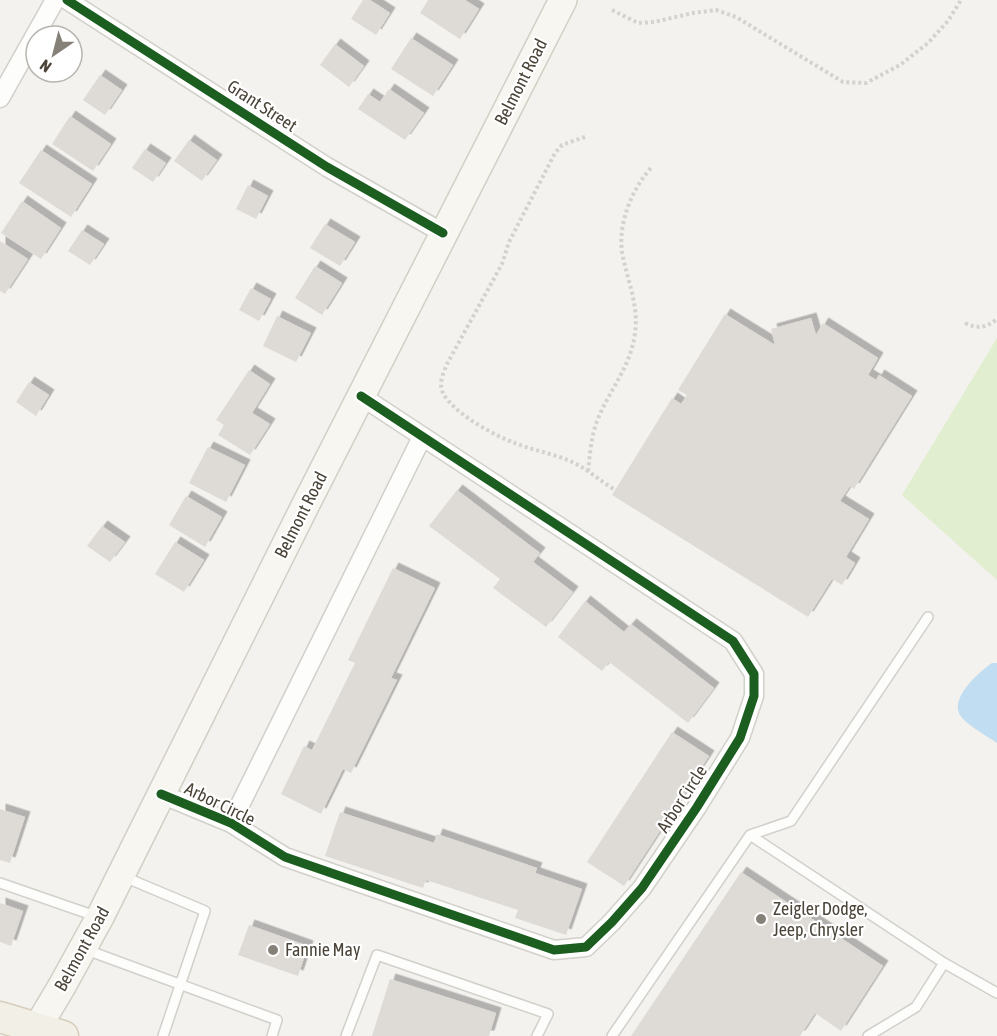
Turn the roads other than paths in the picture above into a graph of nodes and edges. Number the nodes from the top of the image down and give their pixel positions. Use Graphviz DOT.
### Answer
graph roads {
  1 [pos="55,0"];
  2 [pos="67,0"];
  3 [pos="563,0"];
  4 [pos="0,98"];
  5 [pos="443,233"];
  6 [pos="361,396"];
  7 [pos="422,437"];
  8 [pos="928,616"];
  9 [pos="161,794"];
  10 [pos="231,823"];
  11 [pos="750,836"];
  12 [pos="120,875"];
  13 [pos="0,883"];
  14 [pos="100,917"];
  15 [pos="84,948"];
  16 [pos="944,963"];
  17 [pos="180,986"];
  18 [pos="997,993"];
  19 [pos="0,1017"];
  20 [pos="41,1034"];
  21 [pos="163,1036"];
  22 [pos="272,1036"];
  23 [pos="346,1036"];
  24 [pos="537,1036"];
  25 [pos="612,1036"];
  26 [pos="868,1036"];
  1 -- 4 [label="street"];
  2 -- 5 [label="street, Grant Street"];
  3 -- 5 [label="main road, Belmont Road"];
  5 -- 6 [label="main road, Belmont Road"];
  6 -- 7 [label="street, Arbor Circle"];
  6 -- 9 [label="main road, Belmont Road"];
  7 -- 10 [label="street"];
  7 -- 10 [label="street, Arbor Circle"];
  8 -- 11 [label="lane"];
  9 -- 10 [label="street, Arbor Circle"];
  9 -- 12 [label="main road, Belmont Road"];
  11 -- 16 [label="lane"];
  11 -- 25 [label="lane"];
  12 -- 14 [label="main road, Belmont Road"];
  12 -- 17 [label="lane"];
  13 -- 14 [label="lane"];
  14 -- 15 [label="main road, Belmont Road"];
  15 -- 17 [label="lane"];
  15 -- 20 [label="main road, Belmont Road"];
  16 -- 18 [label="lane"];
  16 -- 26 [label="lane"];
  17 -- 21 [label="lane"];
  17 -- 22 [label="lane"];
  19 -- 20 [label="main road"];
  23 -- 24 [label="lane"];
}
